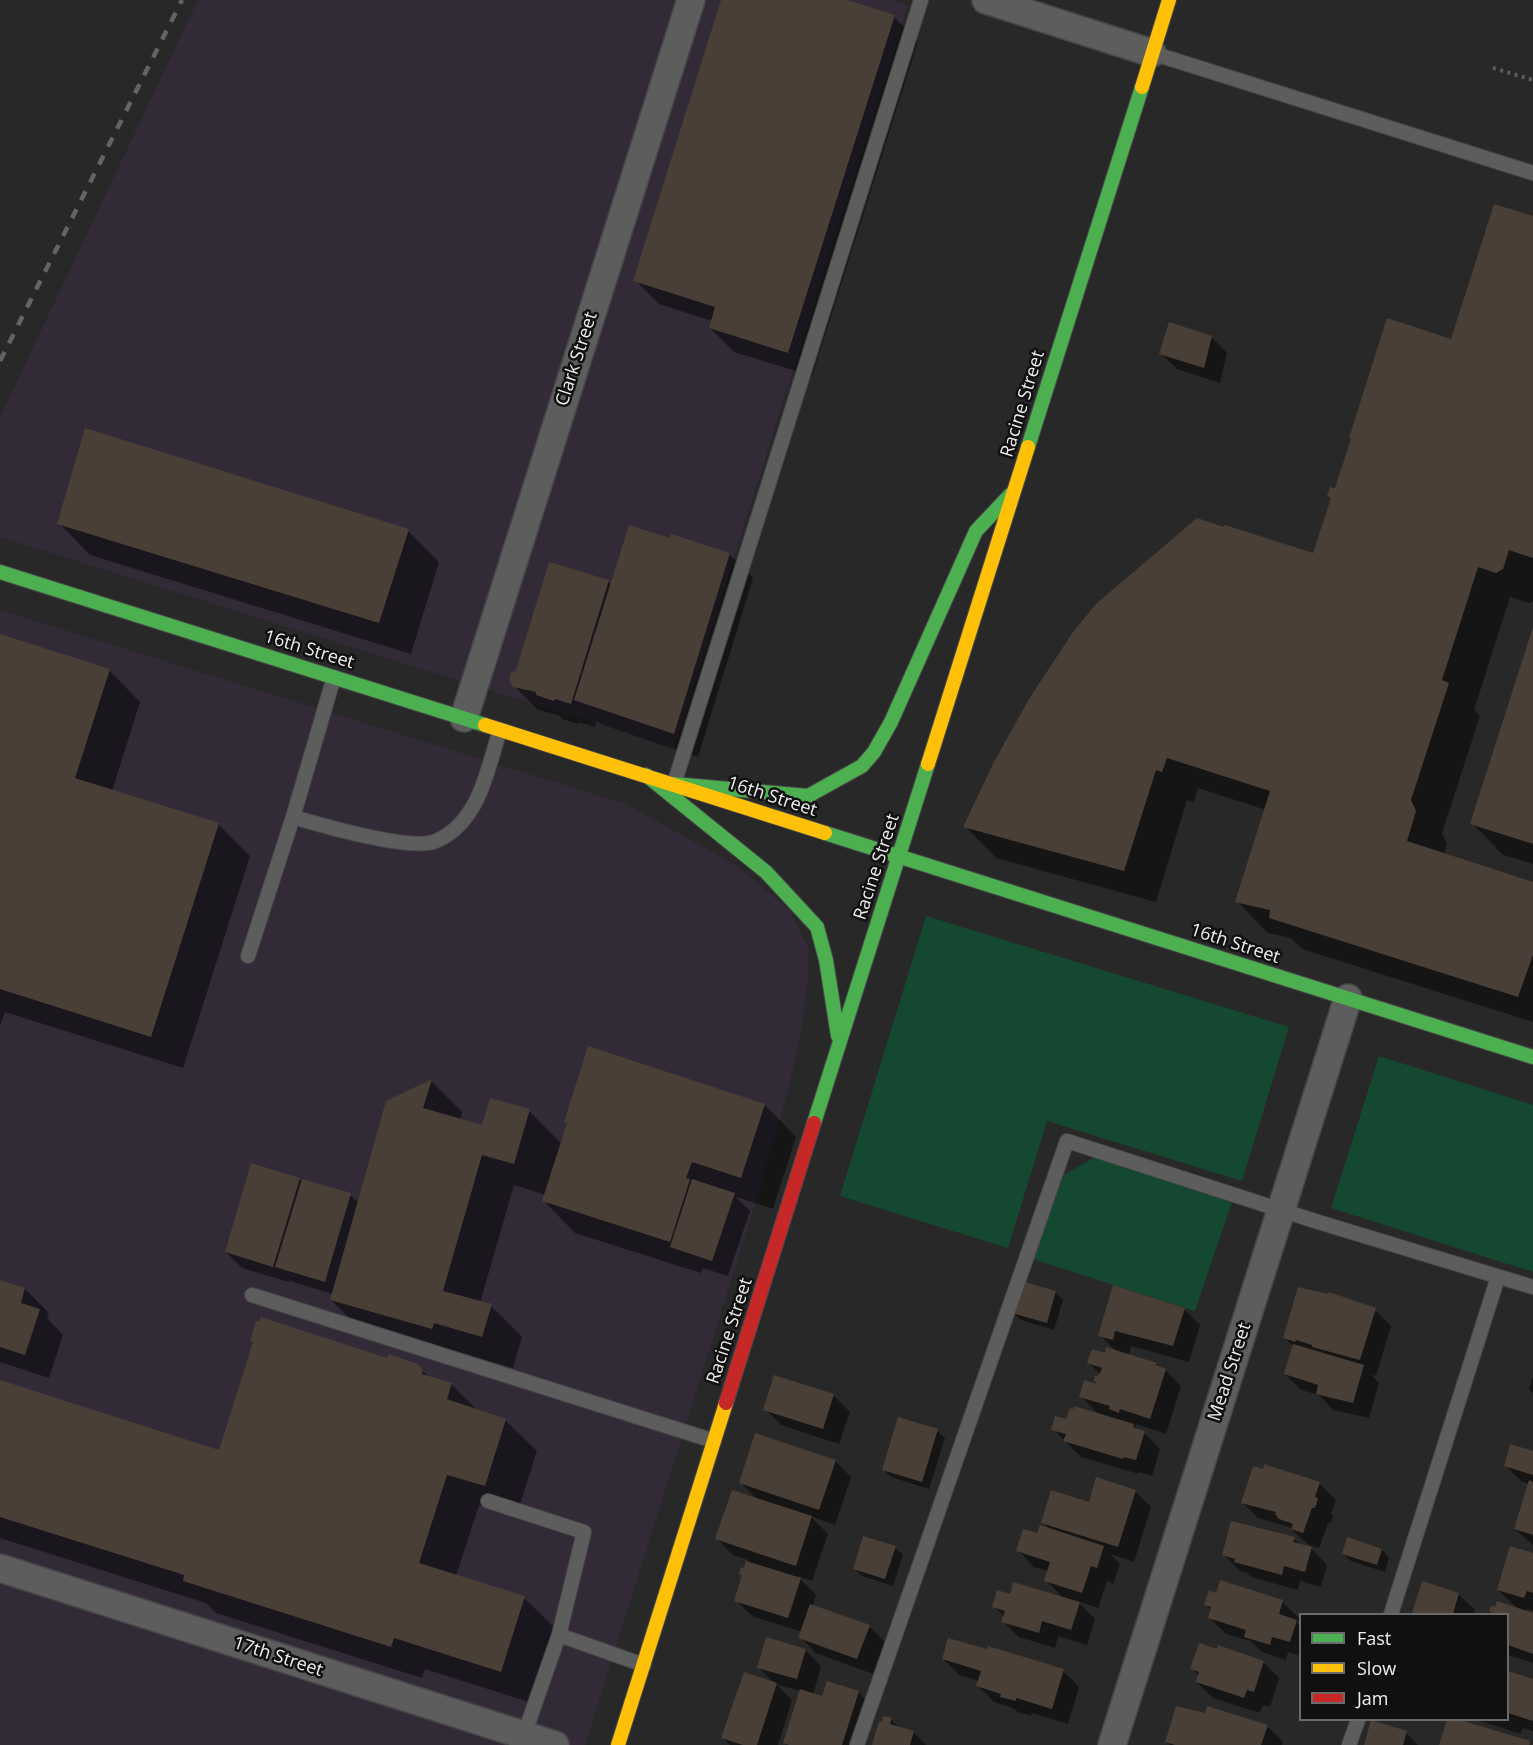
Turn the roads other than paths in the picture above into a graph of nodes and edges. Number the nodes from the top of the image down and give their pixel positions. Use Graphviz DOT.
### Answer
graph roads {
  1 [pos="691,0"];
  2 [pos="921,0"];
  3 [pos="986,0"];
  4 [pos="1169,0"];
  5 [pos="1152,53"];
  6 [pos="1533,173"];
  7 [pos="1015,489"];
  8 [pos="0,572"];
  9 [pos="334,677"];
  10 [pos="464,718"];
  11 [pos="500,730"];
  12 [pos="646,775"];
  13 [pos="674,784"];
  14 [pos="293,817"];
  15 [pos="899,856"];
  16 [pos="248,956"];
  17 [pos="1348,998"];
  18 [pos="840,1044"];
  19 [pos="1533,1057"];
  20 [pos="1281,1210"];
  21 [pos="1498,1277"];
  22 [pos="1533,1287"];
  23 [pos="252,1296"];
  24 [pos="714,1442"];
  25 [pos="488,1501"];
  26 [pos="0,1568"];
  27 [pos="1391,1613"];
  28 [pos="559,1635"];
  29 [pos="644,1665"];
  30 [pos="1357,1721"];
  31 [pos="524,1735"];
  32 [pos="555,1745"];
  33 [pos="618,1745"];
  34 [pos="857,1745"];
  35 [pos="1112,1745"];
  36 [pos="1349,1745"];
  1 -- 10 [label="street, Clark Street"];
  2 -- 13 [label="lane"];
  3 -- 5 [label="street"];
  4 -- 5 [label="main road, Racine Street"];
  5 -- 6 [label="lane"];
  5 -- 7 [label="main road, Racine Street"];
  7 -- 13 [label="main road"];
  7 -- 15 [label="main road, Racine Street"];
  8 -- 9 [label="main road, 16th Street"];
  9 -- 10 [label="main road, 16th Street"];
  9 -- 14 [label="lane"];
  10 -- 11 [label="main road, 16th Street"];
  11 -- 12 [label="main road, 16th Street"];
  11 -- 14 [label="lane"];
  12 -- 13 [label="main road, 16th Street"];
  12 -- 18 [label="main road"];
  13 -- 15 [label="main road, 16th Street"];
  14 -- 16 [label="lane"];
  15 -- 17 [label="main road, 16th Street"];
  15 -- 18 [label="main road, Racine Street"];
  17 -- 19 [label="main road, 16th Street"];
  17 -- 20 [label="street, Mead Street"];
  18 -- 24 [label="main road, Racine Street"];
  20 -- 21 [label="lane"];
  20 -- 34 [label="lane"];
  20 -- 35 [label="street, Mead Street"];
  21 -- 22 [label="lane"];
  21 -- 27 [label="lane"];
  23 -- 24 [label="lane"];
  24 -- 29 [label="main road, Racine Street"];
  25 -- 28 [label="lane"];
  26 -- 31 [label="street, 17th Street"];
  28 -- 29 [label="lane"];
  28 -- 31 [label="lane"];
  29 -- 33 [label="main road, Racine Street"];
  30 -- 36 [label="lane"];
  31 -- 32 [label="street, 17th Street"];
}
